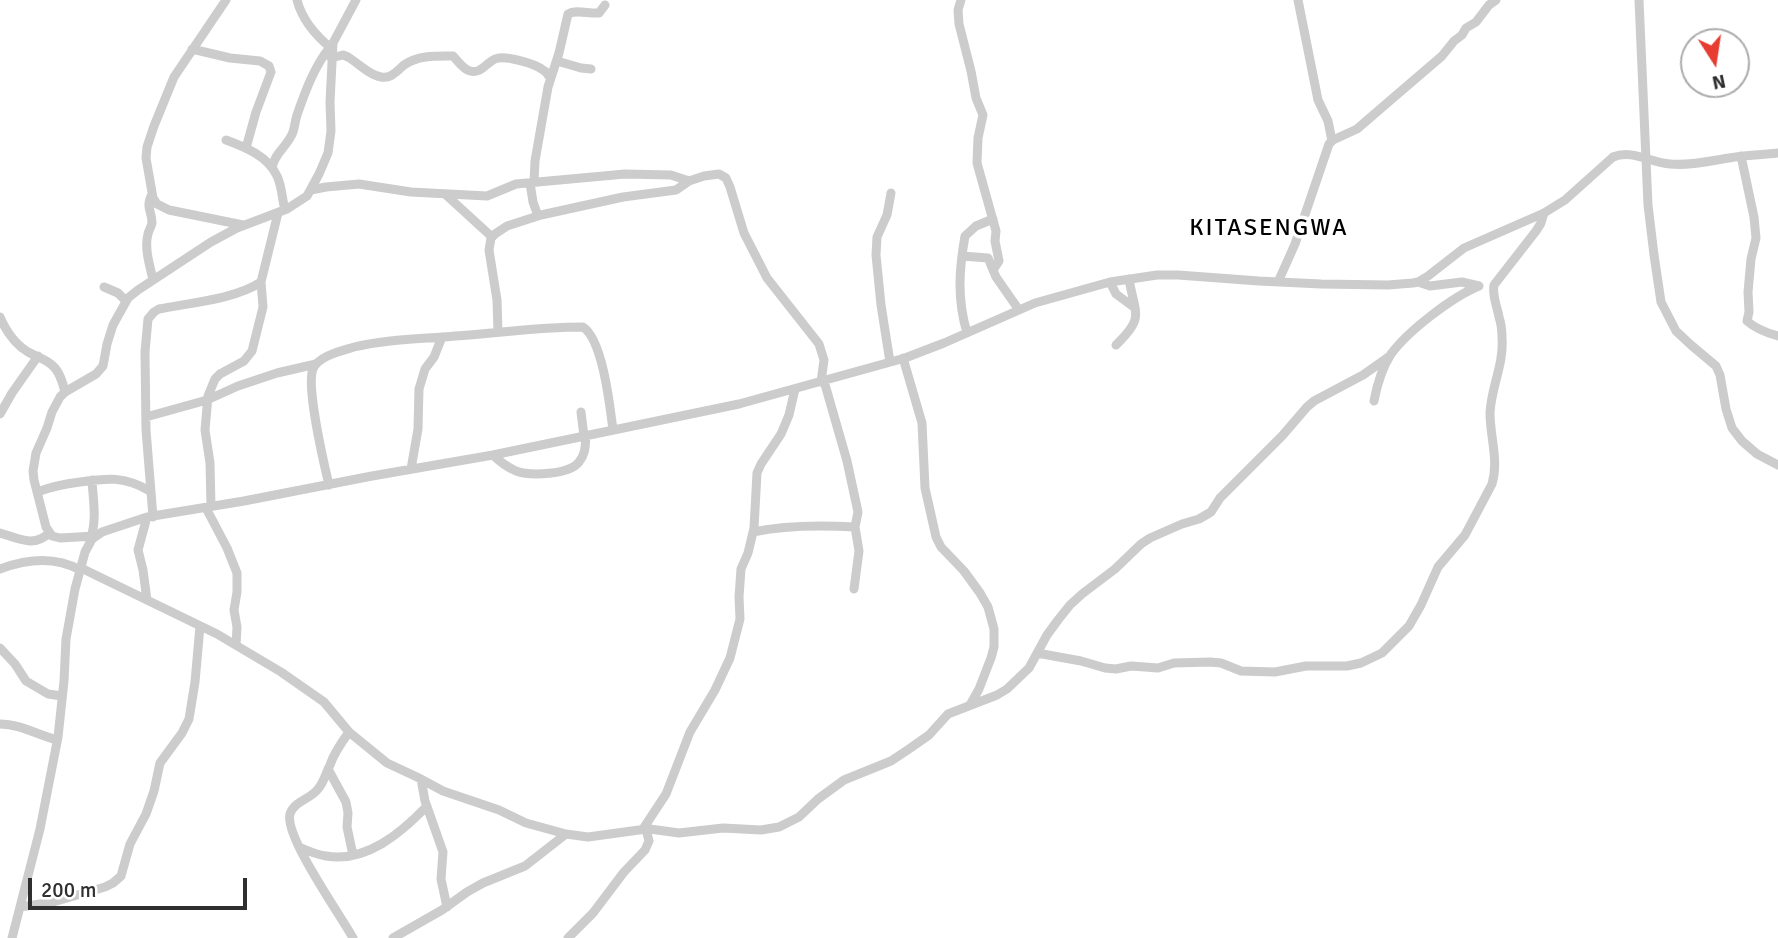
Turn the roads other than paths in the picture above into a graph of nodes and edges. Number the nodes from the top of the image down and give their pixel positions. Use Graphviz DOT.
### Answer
graph roads {
  1 [pos="226,0"];
  2 [pos="297,0"];
  3 [pos="356,0"];
  4 [pos="961,0"];
  5 [pos="1298,0"];
  6 [pos="1496,0"];
  7 [pos="1640,0"];
  8 [pos="605,5"];
  9 [pos="192,49"];
  10 [pos="331,51"];
  11 [pos="557,61"];
  12 [pos="591,69"];
  13 [pos="551,78"];
  14 [pos="226,140"];
  15 [pos="1332,141"];
  16 [pos="246,148"];
  17 [pos="1778,153"];
  18 [pos="1741,156"];
  19 [pos="1646,159"];
  20 [pos="272,168"];
  21 [pos="689,181"];
  22 [pos="532,183"];
  23 [pos="311,190"];
  24 [pos="891,193"];
  25 [pos="152,194"];
  26 [pos="446,194"];
  27 [pos="282,212"];
  28 [pos="1544,214"];
  29 [pos="538,216"];
  30 [pos="993,219"];
  31 [pos="243,225"];
  32 [pos="492,237"];
  33 [pos="962,256"];
  34 [pos="993,270"];
  35 [pos="1129,279"];
  36 [pos="153,280"];
  37 [pos="261,282"];
  38 [pos="1110,282"];
  39 [pos="1278,282"];
  40 [pos="1418,282"];
  41 [pos="1479,286"];
  42 [pos="104,287"];
  43 [pos="1492,294"];
  44 [pos="126,301"];
  45 [pos="1135,308"];
  46 [pos="1019,310"];
  47 [pos="0,317"];
  48 [pos="498,332"];
  49 [pos="967,333"];
  50 [pos="1778,336"];
  51 [pos="442,337"];
  52 [pos="1116,345"];
  53 [pos="38,356"];
  54 [pos="1390,356"];
  55 [pos="903,358"];
  56 [pos="890,362"];
  57 [pos="316,364"];
  58 [pos="822,381"];
  59 [pos="795,389"];
  60 [pos="65,392"];
  61 [pos="207,400"];
  62 [pos="1374,401"];
  63 [pos="581,412"];
  64 [pos="0,414"];
  65 [pos="146,417"];
  66 [pos="613,430"];
  67 [pos="585,436"];
  68 [pos="494,455"];
  69 [pos="1778,465"];
  70 [pos="411,469"];
  71 [pos="92,480"];
  72 [pos="329,485"];
  73 [pos="150,491"];
  74 [pos="37,492"];
  75 [pos="209,507"];
  76 [pos="150,517"];
  77 [pos="855,527"];
  78 [pos="753,532"];
  79 [pos="0,533"];
  80 [pos="49,533"];
  81 [pos="93,537"];
  82 [pos="0,569"];
  83 [pos="81,569"];
  84 [pos="854,589"];
  85 [pos="147,600"];
  86 [pos="200,626"];
  87 [pos="237,629"];
  88 [pos="213,632"];
  89 [pos="236,645"];
  90 [pos="0,649"];
  91 [pos="1037,653"];
  92 [pos="62,696"];
  93 [pos="970,705"];
  94 [pos="0,723"];
  95 [pos="348,732"];
  96 [pos="57,740"];
  97 [pos="328,769"];
  98 [pos="421,779"];
  99 [pos="427,806"];
  100 [pos="644,829"];
  101 [pos="566,834"];
  102 [pos="299,847"];
  103 [pos="353,855"];
  104 [pos="447,907"];
  105 [pos="20,908"];
  106 [pos="12,938"];
  107 [pos="353,938"];
  108 [pos="393,938"];
  109 [pos="568,938"];
  1 -- 9 [label="street"];
  2 -- 10 [label="street"];
  3 -- 10 [label="street"];
  4 -- 30 [label="street"];
  5 -- 15 [label="street"];
  6 -- 15 [label="street"];
  7 -- 19 [label="street"];
  8 -- 11 [label="street"];
  9 -- 16 [label="street"];
  9 -- 25 [label="street"];
  10 -- 13 [label="street"];
  10 -- 20 [label="street"];
  10 -- 23 [label="street"];
  11 -- 12 [label="street"];
  11 -- 13 [label="street"];
  13 -- 22 [label="street"];
  14 -- 16 [label="street"];
  15 -- 39 [label="street"];
  16 -- 20 [label="street"];
  17 -- 18 [label="street"];
  18 -- 19 [label="street"];
  18 -- 50 [label="street"];
  19 -- 28 [label="street"];
  19 -- 69 [label="street"];
  20 -- 27 [label="street"];
  21 -- 22 [label="street"];
  21 -- 29 [label="street"];
  21 -- 58 [label="street"];
  22 -- 26 [label="street"];
  22 -- 29 [label="street"];
  23 -- 26 [label="street"];
  23 -- 27 [label="street"];
  24 -- 56 [label="street"];
  25 -- 31 [label="street"];
  25 -- 36 [label="street"];
  26 -- 32 [label="street"];
  27 -- 31 [label="street"];
  27 -- 37 [label="street"];
  28 -- 40 [label="street"];
  28 -- 43 [label="street"];
  29 -- 32 [label="street"];
  30 -- 33 [label="street"];
  30 -- 34 [label="street"];
  31 -- 36 [label="street"];
  32 -- 48 [label="street"];
  33 -- 34 [label="street"];
  33 -- 49 [label="street"];
  34 -- 46 [label="street"];
  35 -- 38 [label="street"];
  35 -- 39 [label="street"];
  35 -- 45 [label="street"];
  36 -- 44 [label="street"];
  37 -- 61 [label="street"];
  37 -- 65 [label="street"];
  38 -- 45 [label="street"];
  38 -- 46 [label="street"];
  39 -- 40 [label="street"];
  40 -- 41 [label="street"];
  41 -- 43 [label="street"];
  41 -- 54 [label="street"];
  42 -- 44 [label="street"];
  43 -- 91 [label="street"];
  44 -- 60 [label="street"];
  45 -- 52 [label="street"];
  46 -- 49 [label="street"];
  47 -- 53 [label="street"];
  48 -- 51 [label="street"];
  48 -- 66 [label="street"];
  49 -- 55 [label="street"];
  51 -- 57 [label="street"];
  51 -- 70 [label="street"];
  53 -- 60 [label="street"];
  53 -- 64 [label="street"];
  54 -- 62 [label="street"];
  54 -- 91 [label="street"];
  55 -- 56 [label="street"];
  55 -- 93 [label="street"];
  56 -- 58 [label="street"];
  57 -- 61 [label="street"];
  57 -- 72 [label="street"];
  58 -- 59 [label="street"];
  58 -- 77 [label="street"];
  59 -- 66 [label="street"];
  59 -- 78 [label="street"];
  60 -- 74 [label="street"];
  61 -- 65 [label="street"];
  61 -- 75 [label="street"];
  63 -- 67 [label="street"];
  65 -- 73 [label="street"];
  66 -- 67 [label="street"];
  67 -- 68 [label="street"];
  67 -- 68 [label="street"];
  68 -- 70 [label="street"];
  70 -- 72 [label="street"];
  71 -- 73 [label="street"];
  71 -- 74 [label="street"];
  71 -- 81 [label="street"];
  72 -- 75 [label="street"];
  73 -- 76 [label="street"];
  74 -- 80 [label="street"];
  75 -- 76 [label="street"];
  75 -- 87 [label="street"];
  76 -- 81 [label="street"];
  76 -- 85 [label="street"];
  77 -- 78 [label="street"];
  77 -- 84 [label="street"];
  78 -- 100 [label="street"];
  79 -- 80 [label="street"];
  80 -- 81 [label="street"];
  81 -- 83 [label="street"];
  82 -- 83 [label="street"];
  83 -- 85 [label="street"];
  83 -- 92 [label="street"];
  85 -- 86 [label="street"];
  86 -- 88 [label="street"];
  86 -- 105 [label="street"];
  87 -- 88 [label="street"];
  87 -- 89 [label="street"];
  88 -- 89 [label="street"];
  89 -- 95 [label="street"];
  90 -- 92 [label="street"];
  91 -- 93 [label="street"];
  92 -- 96 [label="street"];
  93 -- 100 [label="street"];
  94 -- 96 [label="street"];
  95 -- 97 [label="street"];
  95 -- 98 [label="street"];
  96 -- 105 [label="street"];
  97 -- 102 [label="street"];
  97 -- 103 [label="street"];
  98 -- 99 [label="street"];
  98 -- 101 [label="street"];
  99 -- 103 [label="street"];
  99 -- 104 [label="street"];
  100 -- 101 [label="street"];
  100 -- 109 [label="street"];
  101 -- 104 [label="street"];
  102 -- 103 [label="street"];
  102 -- 107 [label="street"];
  104 -- 108 [label="street"];
  105 -- 106 [label="street"];
}
